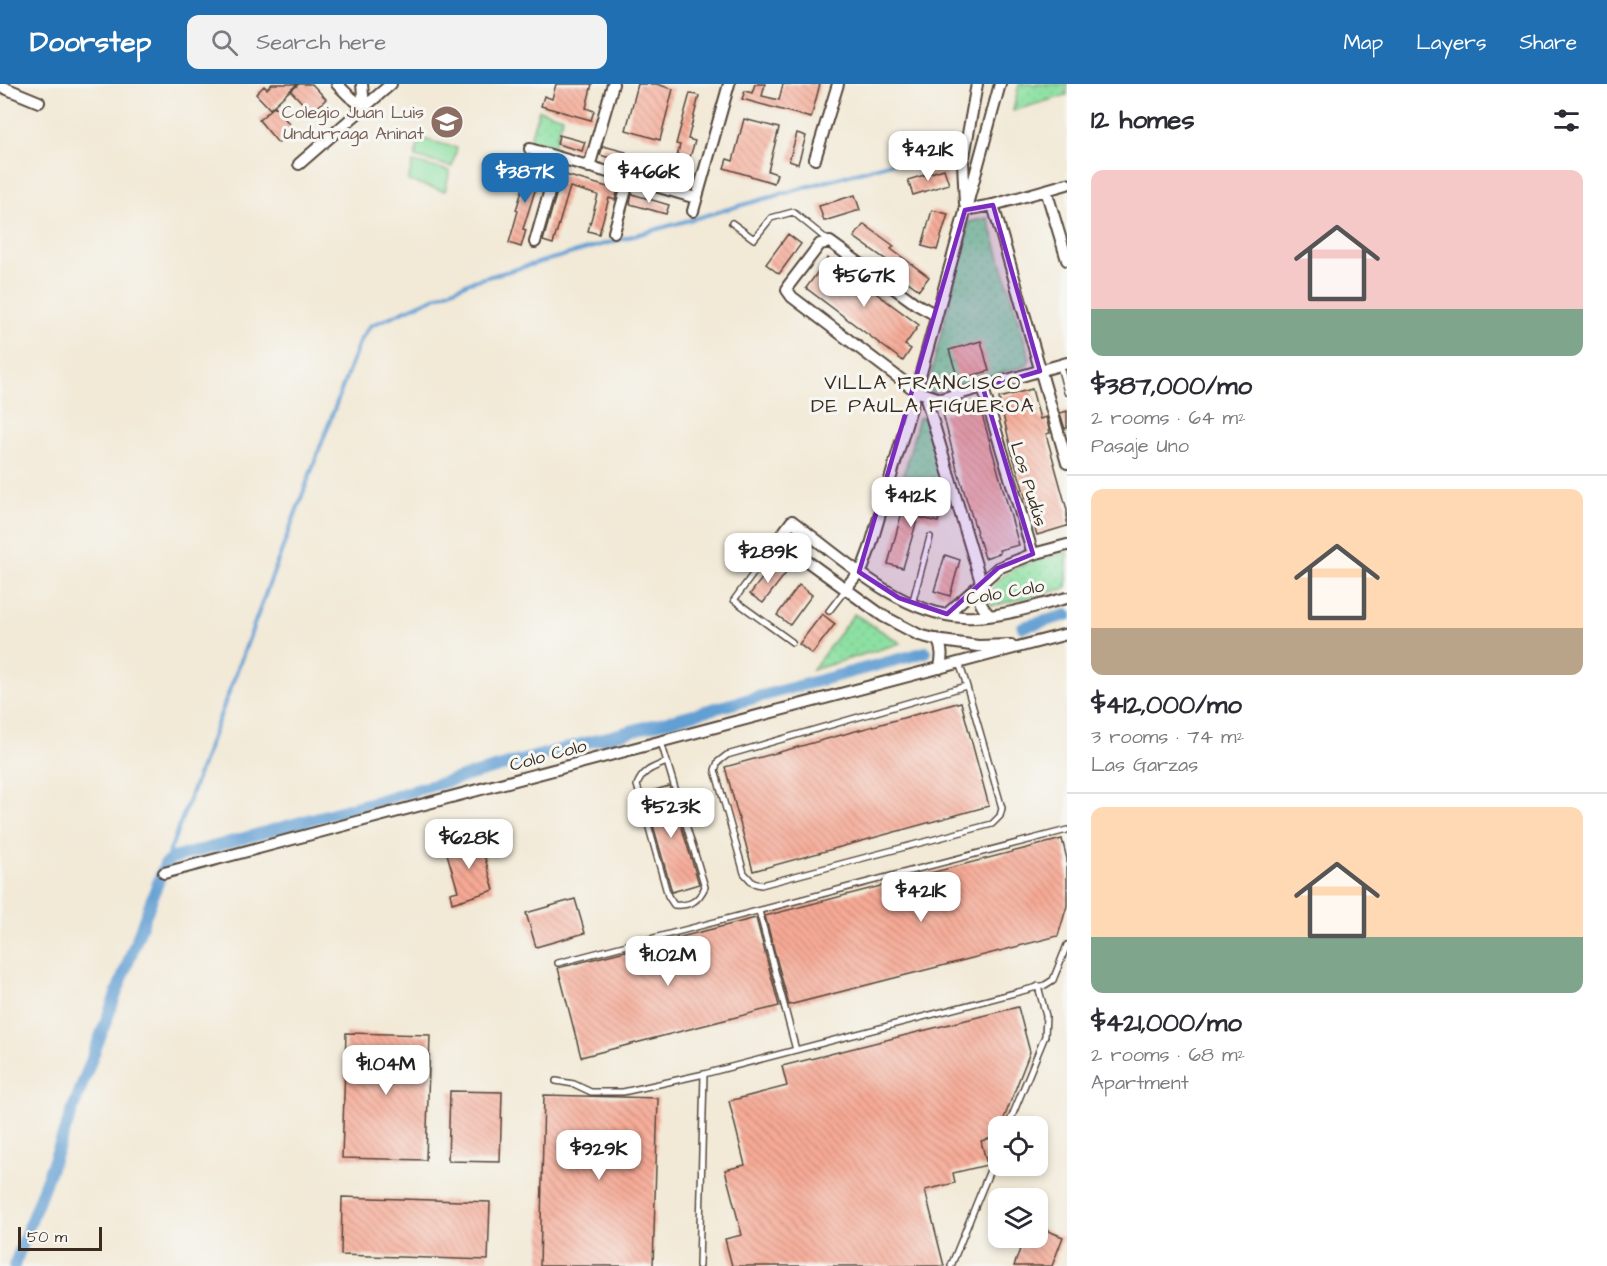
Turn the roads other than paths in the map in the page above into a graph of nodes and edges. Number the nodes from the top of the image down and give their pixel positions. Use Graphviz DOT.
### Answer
graph roads {
  1 [pos="337,84"];
  2 [pos="362,84"];
  3 [pos="391,84"];
  4 [pos="613,84"];
  5 [pos="729,84"];
  6 [pos="837,84"];
  7 [pos="977,84"];
  8 [pos="1000,84"];
  9 [pos="0,86"];
  10 [pos="39,102"];
  11 [pos="364,107"];
  12 [pos="530,149"];
  13 [pos="559,158"];
  14 [pos="815,159"];
  15 [pos="299,164"];
  16 [pos="589,167"];
  17 [pos="629,178"];
  18 [pos="1067,184"];
  19 [pos="1046,190"];
  20 [pos="696,198"];
  21 [pos="993,206"];
  22 [pos="965,210"];
  23 [pos="693,211"];
  24 [pos="732,223"];
  25 [pos="614,232"];
  26 [pos="830,242"];
  27 [pos="535,243"];
  28 [pos="1067,260"];
  29 [pos="936,315"];
  30 [pos="1063,364"];
  31 [pos="1040,371"];
  32 [pos="983,388"];
  33 [pos="916,391"];
  34 [pos="1067,392"];
  35 [pos="940,399"];
  36 [pos="927,402"];
  37 [pos="912,406"];
  38 [pos="1067,463"];
  39 [pos="930,537"];
  40 [pos="778,540"];
  41 [pos="1067,545"];
  42 [pos="1033,555"];
  43 [pos="859,572"];
  44 [pos="981,582"];
  45 [pos="846,589"];
  46 [pos="1067,598"];
  47 [pos="912,604"];
  48 [pos="829,611"];
  49 [pos="947,614"];
  50 [pos="989,615"];
  51 [pos="1067,634"];
  52 [pos="937,639"];
  53 [pos="792,642"];
  54 [pos="1029,644"];
  55 [pos="960,663"];
  56 [pos="940,668"];
  57 [pos="966,686"];
  58 [pos="661,742"];
  59 [pos="667,762"];
  60 [pos="1067,830"];
  61 [pos="164,873"];
  62 [pos="759,911"];
  63 [pos="1067,945"];
  64 [pos="558,963"];
  65 [pos="1038,986"];
  66 [pos="796,1050"];
  67 [pos="704,1074"];
  68 [pos="556,1081"];
  69 [pos="1012,1116"];
  70 [pos="988,1175"];
  71 [pos="699,1266"];
  72 [pos="951,1266"];
  1 -- 11 [label="street"];
  2 -- 11 [label="street"];
  3 -- 11 [label="street"];
  4 -- 16 [label="street"];
  5 -- 20 [label="street"];
  6 -- 14 [label="street"];
  7 -- 22 [label="street"];
  8 -- 22 [label="street"];
  9 -- 10 [label="street"];
  11 -- 15 [label="street"];
  12 -- 13 [label="street"];
  13 -- 16 [label="street"];
  13 -- 27 [label="street"];
  16 -- 17 [label="street"];
  17 -- 20 [label="street"];
  17 -- 25 [label="street"];
  18 -- 19 [label="street"];
  19 -- 21 [label="street"];
  19 -- 28 [label="street"];
  20 -- 23 [label="street"];
  21 -- 22 [label="street"];
  21 -- 31 [label="street"];
  22 -- 29 [label="street"];
  24 -- 26 [label="lane"];
  26 -- 29 [label="street"];
  26 -- 33 [label="street"];
  29 -- 33 [label="street"];
  30 -- 31 [label="street"];
  30 -- 34 [label="lane"];
  31 -- 32 [label="street"];
  31 -- 38 [label="street"];
  32 -- 35 [label="street"];
  32 -- 42 [label="street, Los Pudús"];
  33 -- 35 [label="street"];
  33 -- 37 [label="street"];
  35 -- 36 [label="street"];
  36 -- 37 [label="street"];
  36 -- 44 [label="street"];
  37 -- 43 [label="street"];
  39 -- 47 [label="lane"];
  40 -- 43 [label="street, Colo Colo"];
  40 -- 45 [label="street, Colo Colo"];
  40 -- 53 [label="lane"];
  41 -- 42 [label="street"];
  42 -- 44 [label="street"];
  43 -- 45 [label="street"];
  43 -- 47 [label="street, Colo Colo"];
  44 -- 49 [label="street"];
  44 -- 50 [label="street"];
  45 -- 48 [label="lane"];
  45 -- 52 [label="street, Colo Colo"];
  46 -- 50 [label="street, Colo Colo"];
  47 -- 49 [label="street, Colo Colo"];
  49 -- 50 [label="street, Colo Colo"];
  51 -- 54 [label="street, Colo Colo"];
  52 -- 54 [label="street, Colo Colo"];
  52 -- 56 [label="street"];
  54 -- 55 [label="street, Colo Colo"];
  55 -- 56 [label="street, Colo Colo"];
  55 -- 57 [label="lane"];
  56 -- 58 [label="street, Colo Colo"];
  57 -- 57 [label="lane"];
  58 -- 59 [label="lane"];
  58 -- 61 [label="street, Colo Colo"];
  59 -- 59 [label="lane"];
  60 -- 62 [label="lane"];
  62 -- 64 [label="lane"];
  62 -- 66 [label="lane"];
  63 -- 65 [label="lane"];
  65 -- 66 [label="lane"];
  65 -- 69 [label="lane"];
  66 -- 67 [label="lane"];
  67 -- 68 [label="lane"];
  67 -- 71 [label="lane"];
  70 -- 72 [label="lane"];
}
